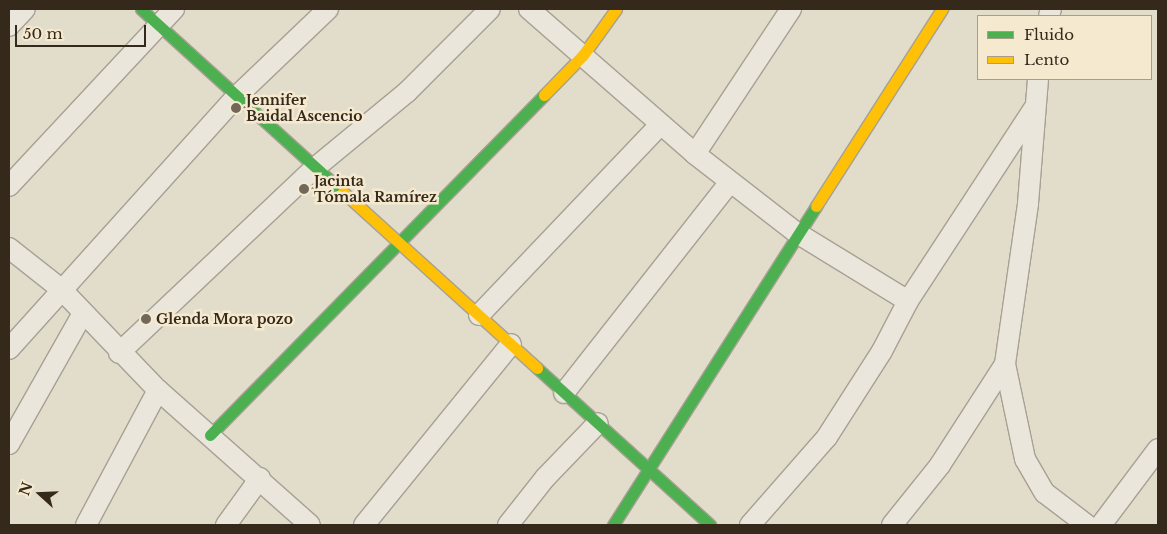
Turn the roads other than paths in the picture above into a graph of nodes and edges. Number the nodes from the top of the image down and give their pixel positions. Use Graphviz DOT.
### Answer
graph roads {
  1 [pos="25,9"];
  2 [pos="142,9"];
  3 [pos="174,9"];
  4 [pos="328,9"];
  5 [pos="490,9"];
  6 [pos="529,9"];
  7 [pos="616,9"];
  8 [pos="790,9"];
  9 [pos="942,9"];
  10 [pos="159,25"];
  11 [pos="9,26"];
  12 [pos="583,55"];
  13 [pos="1038,80"];
  14 [pos="237,96"];
  15 [pos="1035,107"];
  16 [pos="659,126"];
  17 [pos="694,154"];
  18 [pos="316,167"];
  19 [pos="730,182"];
  20 [pos="9,186"];
  21 [pos="797,233"];
  22 [pos="397,241"];
  23 [pos="9,248"];
  24 [pos="61,289"];
  25 [pos="908,301"];
  26 [pos="83,313"];
  27 [pos="479,315"];
  28 [pos="511,344"];
  29 [pos="9,349"];
  30 [pos="120,353"];
  31 [pos="1005,364"];
  32 [pos="158,390"];
  33 [pos="564,393"];
  34 [pos="598,423"];
  35 [pos="210,435"];
  36 [pos="9,444"];
  37 [pos="1158,449"];
  38 [pos="647,468"];
  39 [pos="260,478"];
  40 [pos="86,525"];
  41 [pos="226,525"];
  42 [pos="310,525"];
  43 [pos="364,525"];
  44 [pos="508,525"];
  45 [pos="612,525"];
  46 [pos="710,525"];
  47 [pos="750,525"];
  48 [pos="892,525"];
  49 [pos="1087,525"];
  50 [pos="1101,525"];
  1 -- 11 [label="street"];
  2 -- 10 [label="street"];
  3 -- 10 [label="street"];
  4 -- 14 [label="street"];
  5 -- 18 [label="street"];
  6 -- 12 [label="street"];
  7 -- 12 [label="street"];
  8 -- 17 [label="street"];
  9 -- 21 [label="street"];
  10 -- 14 [label="street"];
  10 -- 20 [label="street"];
  12 -- 16 [label="street"];
  12 -- 22 [label="street"];
  13 -- 15 [label="street"];
  14 -- 18 [label="street"];
  14 -- 24 [label="street"];
  15 -- 25 [label="street"];
  15 -- 31 [label="street"];
  16 -- 17 [label="street"];
  16 -- 27 [label="street"];
  17 -- 19 [label="street"];
  18 -- 22 [label="street"];
  18 -- 30 [label="street"];
  19 -- 21 [label="street"];
  19 -- 33 [label="street"];
  21 -- 25 [label="street"];
  21 -- 38 [label="street"];
  22 -- 27 [label="street"];
  22 -- 35 [label="street"];
  23 -- 24 [label="street"];
  24 -- 26 [label="street"];
  24 -- 29 [label="street"];
  25 -- 47 [label="street"];
  26 -- 30 [label="street"];
  26 -- 36 [label="street"];
  27 -- 28 [label="street"];
  28 -- 33 [label="street"];
  28 -- 43 [label="street"];
  30 -- 32 [label="street"];
  31 -- 48 [label="street"];
  31 -- 49 [label="street"];
  32 -- 35 [label="street"];
  32 -- 40 [label="street"];
  33 -- 34 [label="street"];
  34 -- 38 [label="street"];
  34 -- 44 [label="street"];
  35 -- 39 [label="street"];
  37 -- 50 [label="street"];
  38 -- 45 [label="street"];
  38 -- 46 [label="street"];
  39 -- 41 [label="street"];
  39 -- 42 [label="street"];
}
